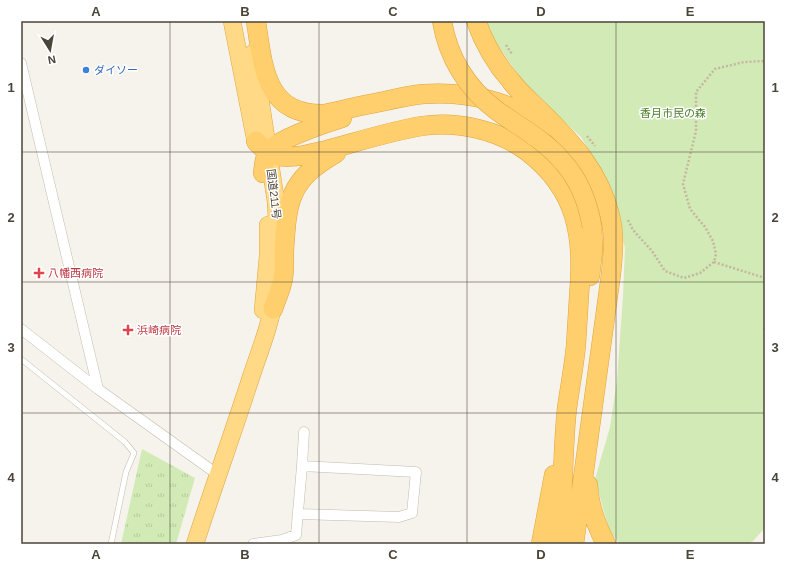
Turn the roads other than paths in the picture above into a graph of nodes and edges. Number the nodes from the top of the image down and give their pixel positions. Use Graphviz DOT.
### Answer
graph roads {
  1 [pos="232,21"];
  2 [pos="247,21"];
  3 [pos="256,21"];
  4 [pos="442,21"];
  5 [pos="476,21"];
  6 [pos="21,64"];
  7 [pos="408,96"];
  8 [pos="371,139"];
  9 [pos="262,147"];
  10 [pos="589,166"];
  11 [pos="263,174"];
  12 [pos="273,309"];
  13 [pos="21,328"];
  14 [pos="576,346"];
  15 [pos="21,359"];
  16 [pos="255,365"];
  17 [pos="98,389"];
  18 [pos="567,409"];
  19 [pos="590,428"];
  20 [pos="304,432"];
  21 [pos="302,466"];
  22 [pos="217,474"];
  23 [pos="298,514"];
  24 [pos="111,544"];
  25 [pos="195,544"];
  26 [pos="253,544"];
  27 [pos="541,544"];
  28 [pos="558,544"];
  29 [pos="574,544"];
  30 [pos="606,544"];
  1 -- 9 [label="highway, 国道211号"];
  2 -- 9 [label="highway, 国道211号"];
  3 -- 7 [label="highway"];
  4 -- 14 [label="highway, bridge"];
  5 -- 10 [label="highway"];
  6 -- 17 [label="street"];
  7 -- 9 [label="highway"];
  7 -- 10 [label="highway"];
  8 -- 9 [label="highway"];
  8 -- 12 [label="highway"];
  8 -- 14 [label="highway"];
  9 -- 11 [label="highway"];
  9 -- 12 [label="highway, 国道211号"];
  10 -- 19 [label="highway"];
  11 -- 16 [label="highway, 国道211号"];
  12 -- 16 [label="highway, 国道211号"];
  13 -- 17 [label="street"];
  14 -- 18 [label="highway"];
  15 -- 24 [label="lane"];
  16 -- 22 [label="highway, 国道211号"];
  17 -- 22 [label="street"];
  18 -- 27 [label="highway"];
  18 -- 28 [label="highway"];
  19 -- 29 [label="highway"];
  19 -- 30 [label="highway"];
  20 -- 21 [label="street"];
  21 -- 23 [label="street"];
  21 -- 23 [label="street"];
  22 -- 25 [label="highway, 国道211号"];
  23 -- 26 [label="street"];
}
